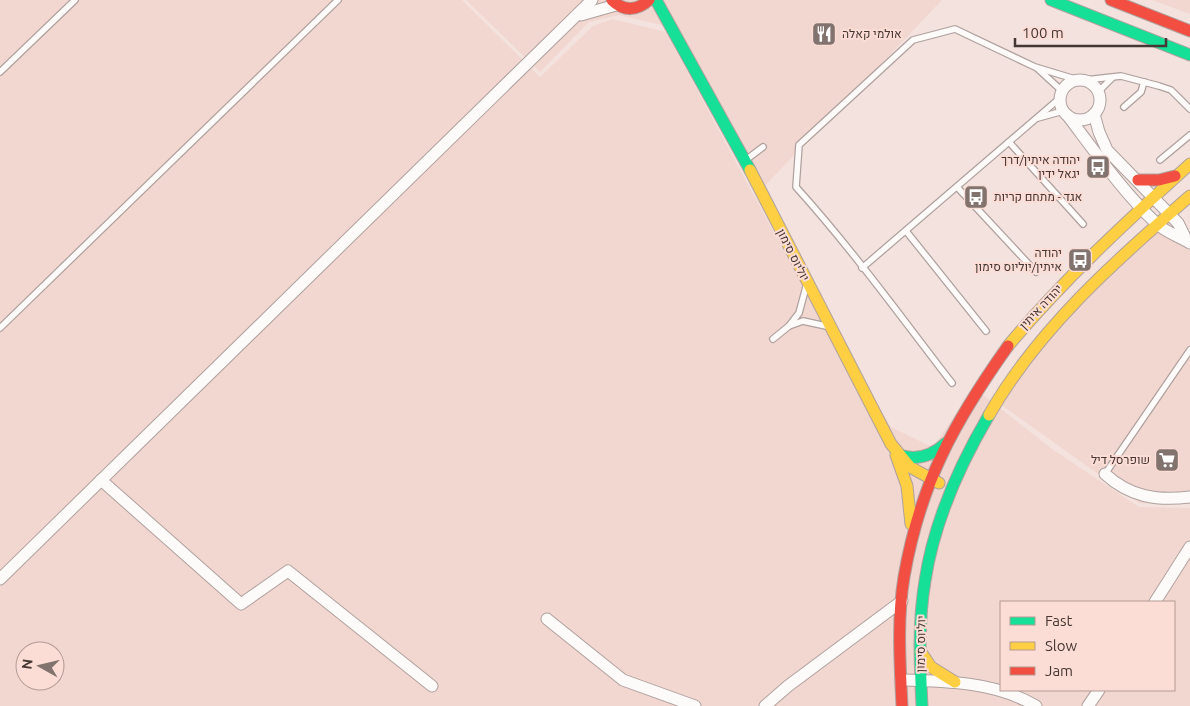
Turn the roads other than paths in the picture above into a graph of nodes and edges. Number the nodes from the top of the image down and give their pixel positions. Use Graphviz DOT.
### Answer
graph roads {
  1 [pos="75,0"];
  2 [pos="338,0"];
  3 [pos="592,0"];
  4 [pos="649,0"];
  5 [pos="656,0"];
  6 [pos="1051,0"];
  7 [pos="1111,0"];
  8 [pos="614,2"];
  9 [pos="638,9"];
  10 [pos="575,18"];
  11 [pos="669,20"];
  12 [pos="1190,31"];
  13 [pos="1190,54"];
  14 [pos="1035,67"];
  15 [pos="0,72"];
  16 [pos="1112,78"];
  17 [pos="1082,80"];
  18 [pos="1144,82"];
  19 [pos="1098,92"];
  20 [pos="1061,94"];
  21 [pos="1124,107"];
  22 [pos="1190,109"];
  23 [pos="1066,113"];
  24 [pos="1094,114"];
  25 [pos="1036,119"];
  26 [pos="1190,135"];
  27 [pos="1009,142"];
  28 [pos="763,147"];
  29 [pos="745,160"];
  30 [pos="1160,160"];
  31 [pos="1190,164"];
  32 [pos="1177,176"];
  33 [pos="1138,180"];
  34 [pos="957,186"];
  35 [pos="1190,196"];
  36 [pos="1153,197"];
  37 [pos="1141,208"];
  38 [pos="1168,214"];
  39 [pos="1083,224"];
  40 [pos="1157,224"];
  41 [pos="906,230"];
  42 [pos="1189,242"];
  43 [pos="862,268"];
  44 [pos="1036,272"];
  45 [pos="805,278"];
  46 [pos="789,326"];
  47 [pos="0,328"];
  48 [pos="831,329"];
  49 [pos="986,331"];
  50 [pos="773,338"];
  51 [pos="1190,350"];
  52 [pos="952,383"];
  53 [pos="951,435"];
  54 [pos="891,444"];
  55 [pos="899,455"];
  56 [pos="1105,474"];
  57 [pos="929,479"];
  58 [pos="101,480"];
  59 [pos="950,489"];
  60 [pos="1190,497"];
  61 [pos="911,542"];
  62 [pos="1190,547"];
  63 [pos="0,579"];
  64 [pos="902,601"];
  65 [pos="1156,601"];
  66 [pos="547,619"];
  67 [pos="921,652"];
  68 [pos="901,680"];
  69 [pos="921,681"];
  70 [pos="955,682"];
  71 [pos="432,686"];
  72 [pos="1000,690"];
  73 [pos="1005,691"];
  74 [pos="1098,691"];
  75 [pos="695,706"];
  76 [pos="765,706"];
  77 [pos="902,706"];
  78 [pos="922,706"];
  79 [pos="1036,706"];
  80 [pos="1088,706"];
  1 -- 15 [label="lane"];
  2 -- 47 [label="lane"];
  3 -- 10 [label="street"];
  4 -- 9 [label="street"];
  5 -- 11 [label="street, יוליוס סימון"];
  6 -- 13 [label="street"];
  7 -- 12 [label="street"];
  8 -- 9 [label="street"];
  8 -- 10 [label="street"];
  9 -- 11 [label="street"];
  10 -- 58 [label="street"];
  11 -- 29 [label="street, יוליוס סימון"];
  14 -- 17 [label="lane"];
  14 -- 20 [label="lane"];
  14 -- 43 [label="lane"];
  16 -- 17 [label="lane"];
  16 -- 18 [label="lane"];
  16 -- 19 [label="lane"];
  17 -- 19 [label="street"];
  17 -- 20 [label="street"];
  18 -- 21 [label="lane"];
  18 -- 22 [label="lane"];
  19 -- 24 [label="street"];
  20 -- 23 [label="street"];
  20 -- 25 [label="lane"];
  23 -- 24 [label="street"];
  23 -- 25 [label="lane"];
  23 -- 37 [label="street"];
  24 -- 33 [label="street"];
  25 -- 27 [label="lane"];
  26 -- 30 [label="lane"];
  27 -- 34 [label="lane"];
  27 -- 39 [label="lane"];
  28 -- 29 [label="lane"];
  29 -- 45 [label="street, יוליוס סימון"];
  31 -- 32 [label="street, יהודה איתין"];
  32 -- 33 [label="street"];
  32 -- 36 [label="street, יהודה איתין"];
  33 -- 36 [label="street"];
  34 -- 41 [label="lane"];
  34 -- 44 [label="lane"];
  35 -- 38 [label="street, יהודה איתין"];
  36 -- 37 [label="street, יהודה איתין"];
  36 -- 38 [label="street"];
  37 -- 40 [label="street"];
  37 -- 53 [label="street, יהודה איתין"];
  38 -- 40 [label="street, יהודה איתין"];
  38 -- 42 [label="street"];
  40 -- 42 [label="street"];
  40 -- 59 [label="street, יהודה איתין"];
  41 -- 43 [label="lane"];
  41 -- 49 [label="lane"];
  43 -- 52 [label="lane"];
  45 -- 46 [label="lane"];
  45 -- 48 [label="street, יוליוס סימון"];
  46 -- 48 [label="lane"];
  46 -- 50 [label="lane"];
  48 -- 54 [label="street, יוליוס סימון"];
  51 -- 56 [label="lane"];
  53 -- 55 [label="street"];
  53 -- 57 [label="street, יהודה איתין"];
  54 -- 55 [label="street, יוליוס סימון"];
  54 -- 61 [label="street"];
  55 -- 57 [label="street, יוליוס סימון"];
  56 -- 60 [label="street"];
  57 -- 59 [label="street, יוליוס סימון"];
  57 -- 61 [label="street, יוליוס סימון"];
  58 -- 63 [label="street"];
  58 -- 71 [label="street"];
  59 -- 67 [label="street, יוליוס סימון"];
  61 -- 64 [label="street, יוליוס סימון"];
  62 -- 65 [label="street"];
  64 -- 68 [label="street, יוליוס סימון"];
  64 -- 76 [label="street"];
  66 -- 75 [label="street"];
  67 -- 69 [label="street, יוליוס סימון"];
  67 -- 70 [label="street"];
  68 -- 69 [label="street"];
  68 -- 77 [label="street, יוליוס סימון"];
  69 -- 70 [label="street"];
  69 -- 78 [label="street, יוליוס סימון"];
  70 -- 72 [label="street"];
  73 -- 79 [label="street"];
  74 -- 80 [label="street"];
}
